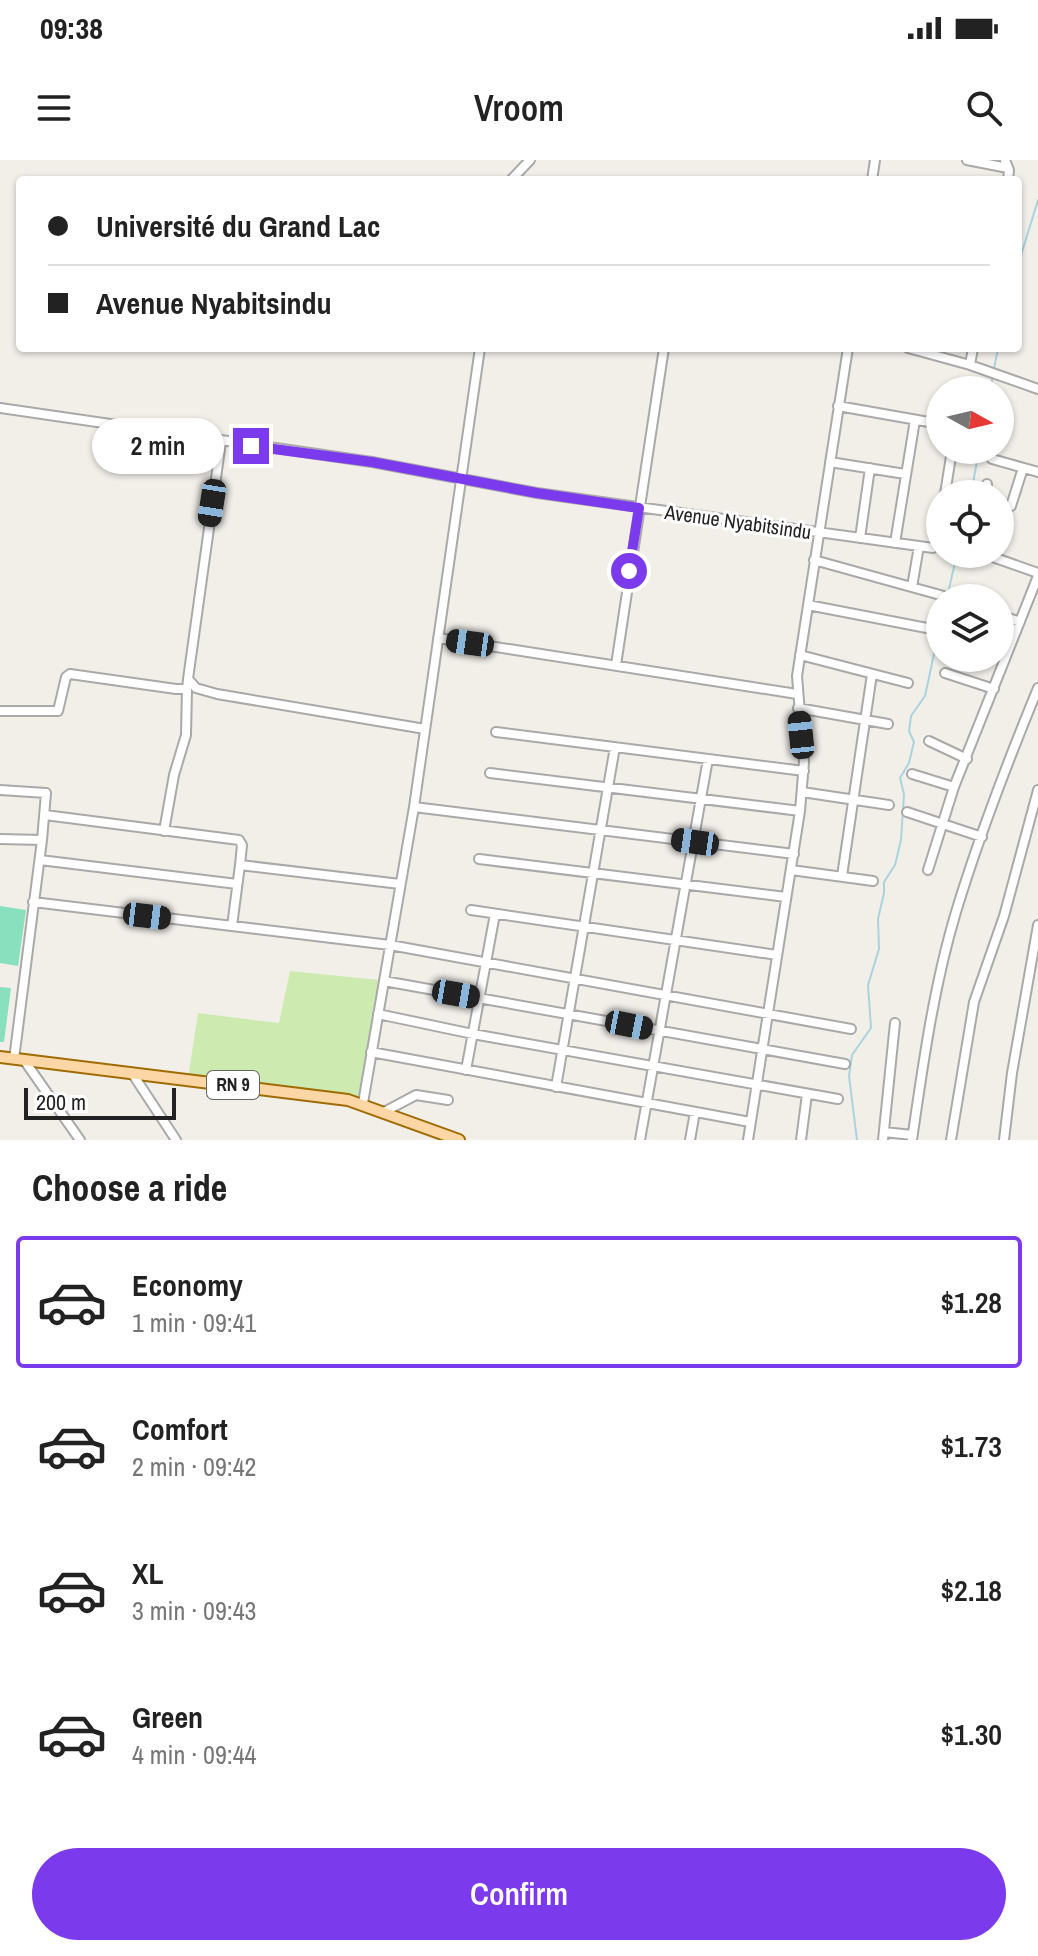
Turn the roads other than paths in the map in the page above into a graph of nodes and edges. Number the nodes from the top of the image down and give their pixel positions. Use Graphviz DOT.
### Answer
graph roads {
  1 [pos="530,160"];
  2 [pos="967,160"];
  3 [pos="1007,164"];
  4 [pos="515,176"];
  5 [pos="479,352"];
  6 [pos="663,352"];
  7 [pos="847,352"];
  8 [pos="940,352"];
  9 [pos="972,352"];
  10 [pos="970,365"];
  11 [pos="1038,389"];
  12 [pos="838,406"];
  13 [pos="0,408"];
  14 [pos="915,420"];
  15 [pos="926,422"];
  16 [pos="221,442"];
  17 [pos="830,462"];
  18 [pos="1009,464"];
  19 [pos="870,468"];
  20 [pos="1023,468"];
  21 [pos="1038,472"];
  22 [pos="905,474"];
  23 [pos="460,479"];
  24 [pos="1014,496"];
  25 [pos="639,508"];
  26 [pos="818,534"];
  27 [pos="860,538"];
  28 [pos="895,543"];
  29 [pos="919,546"];
  30 [pos="926,546"];
  31 [pos="814,560"];
  32 [pos="1014,566"];
  33 [pos="1038,575"];
  34 [pos="912,587"];
  35 [pos="926,590"];
  36 [pos="808,605"];
  37 [pos="1014,620"];
  38 [pos="1020,622"];
  39 [pos="926,628"];
  40 [pos="438,638"];
  41 [pos="800,655"];
  42 [pos="616,665"];
  43 [pos="945,673"];
  44 [pos="872,674"];
  45 [pos="188,679"];
  46 [pos="908,683"];
  47 [pos="1038,688"];
  48 [pos="187,689"];
  49 [pos="994,689"];
  50 [pos="797,694"];
  51 [pos="798,708"];
  52 [pos="0,711"];
  53 [pos="864,720"];
  54 [pos="888,724"];
  55 [pos="425,729"];
  56 [pos="496,732"];
  57 [pos="929,741"];
  58 [pos="615,747"];
  59 [pos="708,759"];
  60 [pos="967,759"];
  61 [pos="804,771"];
  62 [pos="490,773"];
  63 [pos="912,774"];
  64 [pos="954,787"];
  65 [pos="608,789"];
  66 [pos="0,790"];
  67 [pos="1038,790"];
  68 [pos="802,792"];
  69 [pos="702,799"];
  70 [pos="853,800"];
  71 [pos="889,805"];
  72 [pos="414,807"];
  73 [pos="800,811"];
  74 [pos="907,812"];
  75 [pos="45,815"];
  76 [pos="942,824"];
  77 [pos="602,829"];
  78 [pos="164,831"];
  79 [pos="982,837"];
  80 [pos="0,839"];
  81 [pos="42,840"];
  82 [pos="695,842"];
  83 [pos="794,854"];
  84 [pos="479,859"];
  85 [pos="40,860"];
  86 [pos="240,865"];
  87 [pos="791,870"];
  88 [pos="928,870"];
  89 [pos="594,874"];
  90 [pos="842,876"];
  91 [pos="873,881"];
  92 [pos="237,884"];
  93 [pos="400,884"];
  94 [pos="686,884"];
  95 [pos="786,897"];
  96 [pos="33,902"];
  97 [pos="471,910"];
  98 [pos="495,914"];
  99 [pos="1038,925"];
  100 [pos="232,926"];
  101 [pos="585,927"];
  102 [pos="674,941"];
  103 [pos="390,945"];
  104 [pos="777,955"];
  105 [pos="486,963"];
  106 [pos="576,979"];
  107 [pos="384,981"];
  108 [pos="665,994"];
  109 [pos="480,998"];
  110 [pos="767,1013"];
  111 [pos="378,1014"];
  112 [pos="569,1014"];
  113 [pos="895,1023"];
  114 [pos="851,1029"];
  115 [pos="659,1031"];
  116 [pos="473,1034"];
  117 [pos="563,1050"];
  118 [pos="761,1050"];
  119 [pos="371,1052"];
  120 [pos="0,1057"];
  121 [pos="19,1059"];
  122 [pos="845,1064"];
  123 [pos="653,1066"];
  124 [pos="466,1070"];
  125 [pos="132,1073"];
  126 [pos="756,1085"];
  127 [pos="556,1087"];
  128 [pos="807,1094"];
  129 [pos="838,1099"];
  130 [pos="448,1100"];
  131 [pos="647,1102"];
  132 [pos="363,1103"];
  133 [pos="384,1112"];
  134 [pos="695,1112"];
  135 [pos="750,1122"];
  136 [pos="883,1136"];
  137 [pos="912,1137"];
  138 [pos="80,1140"];
  139 [pos="176,1140"];
  140 [pos="459,1140"];
  141 [pos="640,1140"];
  142 [pos="690,1140"];
  143 [pos="748,1140"];
  144 [pos="801,1140"];
  145 [pos="951,1140"];
  146 [pos="1004,1140"];
  1 -- 4 [label="street"];
  2 -- 3 [label="street"];
  5 -- 23 [label="street"];
  6 -- 25 [label="street"];
  7 -- 12 [label="street"];
  8 -- 10 [label="street"];
  9 -- 10 [label="street"];
  10 -- 11 [label="street"];
  12 -- 14 [label="street"];
  12 -- 17 [label="street"];
  13 -- 16 [label="street, Avenue Nyabitsindu"];
  14 -- 15 [label="street"];
  14 -- 22 [label="street"];
  16 -- 23 [label="street, Avenue Nyabitsindu"];
  16 -- 45 [label="street"];
  17 -- 19 [label="street"];
  17 -- 26 [label="street"];
  18 -- 20 [label="street"];
  19 -- 22 [label="street"];
  19 -- 27 [label="street"];
  20 -- 21 [label="street"];
  20 -- 24 [label="street"];
  22 -- 28 [label="street"];
  23 -- 25 [label="street, Avenue Nyabitsindu"];
  23 -- 40 [label="street"];
  25 -- 26 [label="street, Avenue Nyabitsindu"];
  25 -- 42 [label="street"];
  26 -- 27 [label="street, Avenue Nyabitsindu"];
  26 -- 31 [label="street"];
  27 -- 28 [label="street, Avenue Nyabitsindu"];
  28 -- 29 [label="street, Avenue Nyabitsindu"];
  29 -- 30 [label="street"];
  29 -- 34 [label="street"];
  31 -- 34 [label="street"];
  31 -- 36 [label="street"];
  32 -- 33 [label="street"];
  33 -- 38 [label="street"];
  34 -- 35 [label="street"];
  36 -- 39 [label="street"];
  36 -- 41 [label="street"];
  37 -- 38 [label="street"];
  38 -- 49 [label="street"];
  40 -- 42 [label="street"];
  40 -- 55 [label="street"];
  41 -- 44 [label="street"];
  41 -- 50 [label="street"];
  42 -- 50 [label="street"];
  43 -- 49 [label="street"];
  44 -- 46 [label="street"];
  44 -- 53 [label="street"];
  45 -- 48 [label="street"];
  45 -- 55 [label="street"];
  47 -- 79 [label="street"];
  48 -- 52 [label="street"];
  48 -- 78 [label="street"];
  49 -- 60 [label="street"];
  50 -- 51 [label="street"];
  51 -- 53 [label="street"];
  51 -- 61 [label="street"];
  53 -- 54 [label="street"];
  53 -- 70 [label="street"];
  55 -- 72 [label="street"];
  56 -- 58 [label="street"];
  57 -- 60 [label="street"];
  58 -- 59 [label="street"];
  58 -- 65 [label="street"];
  59 -- 61 [label="street"];
  59 -- 69 [label="street"];
  60 -- 64 [label="street"];
  61 -- 68 [label="street"];
  62 -- 65 [label="street"];
  63 -- 64 [label="street"];
  64 -- 76 [label="street"];
  65 -- 69 [label="street"];
  65 -- 77 [label="street"];
  66 -- 75 [label="street"];
  67 -- 145 [label="street"];
  68 -- 70 [label="street"];
  68 -- 73 [label="street"];
  69 -- 73 [label="street"];
  69 -- 82 [label="street"];
  70 -- 71 [label="street"];
  70 -- 90 [label="street"];
  72 -- 77 [label="street"];
  72 -- 93 [label="street"];
  73 -- 83 [label="street"];
  74 -- 76 [label="street"];
  75 -- 78 [label="street"];
  75 -- 81 [label="street"];
  76 -- 79 [label="street"];
  76 -- 88 [label="street"];
  77 -- 82 [label="street"];
  77 -- 89 [label="street"];
  78 -- 86 [label="street"];
  79 -- 137 [label="street"];
  80 -- 81 [label="street"];
  81 -- 85 [label="street"];
  82 -- 83 [label="street"];
  82 -- 94 [label="street"];
  83 -- 87 [label="street"];
  84 -- 89 [label="street"];
  85 -- 92 [label="street"];
  85 -- 96 [label="street"];
  86 -- 92 [label="street"];
  86 -- 93 [label="street"];
  87 -- 90 [label="street"];
  87 -- 95 [label="street"];
  89 -- 94 [label="street"];
  89 -- 101 [label="street"];
  90 -- 91 [label="street"];
  92 -- 100 [label="street"];
  93 -- 103 [label="street"];
  94 -- 95 [label="street"];
  94 -- 102 [label="street"];
  95 -- 104 [label="street"];
  96 -- 100 [label="street"];
  96 -- 121 [label="street"];
  97 -- 98 [label="street"];
  98 -- 101 [label="street"];
  98 -- 105 [label="street"];
  99 -- 146 [label="street"];
  100 -- 103 [label="street"];
  101 -- 102 [label="street"];
  101 -- 106 [label="street"];
  102 -- 104 [label="street"];
  102 -- 108 [label="street"];
  103 -- 105 [label="street"];
  103 -- 107 [label="street"];
  104 -- 110 [label="street"];
  105 -- 106 [label="street"];
  105 -- 109 [label="street"];
  106 -- 108 [label="street"];
  106 -- 112 [label="street"];
  107 -- 109 [label="street"];
  107 -- 111 [label="street"];
  108 -- 110 [label="street"];
  108 -- 115 [label="street"];
  109 -- 112 [label="street"];
  109 -- 116 [label="street"];
  110 -- 114 [label="street"];
  110 -- 118 [label="street"];
  111 -- 116 [label="street"];
  111 -- 119 [label="street"];
  112 -- 115 [label="street"];
  112 -- 117 [label="street"];
  113 -- 136 [label="street"];
  115 -- 118 [label="street"];
  115 -- 123 [label="street"];
  116 -- 117 [label="street"];
  116 -- 124 [label="street"];
  117 -- 123 [label="street"];
  117 -- 127 [label="street"];
  118 -- 122 [label="street"];
  118 -- 126 [label="street"];
  119 -- 124 [label="street"];
  119 -- 132 [label="street"];
  120 -- 121 [label="main road, RN 9"];
  121 -- 125 [label="main road, RN 9"];
  121 -- 138 [label="street"];
  123 -- 126 [label="street"];
  123 -- 131 [label="street"];
  124 -- 127 [label="street"];
  125 -- 132 [label="main road, RN 9"];
  125 -- 139 [label="street"];
  126 -- 128 [label="street"];
  126 -- 135 [label="street"];
  127 -- 131 [label="street"];
  128 -- 129 [label="street"];
  128 -- 144 [label="street"];
  130 -- 133 [label="street"];
  131 -- 134 [label="street"];
  131 -- 141 [label="street"];
  132 -- 133 [label="main road, RN 9"];
  133 -- 140 [label="main road, RN 9"];
  134 -- 135 [label="street"];
  134 -- 142 [label="street"];
  135 -- 143 [label="street"];
  136 -- 137 [label="street"];
}
